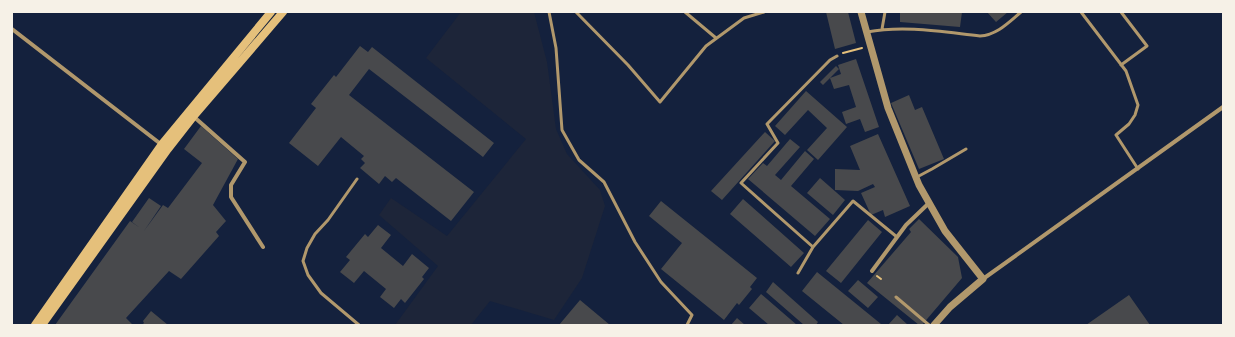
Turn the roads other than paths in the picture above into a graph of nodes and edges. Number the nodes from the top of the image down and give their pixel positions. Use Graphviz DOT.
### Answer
graph roads {
  1 [pos="271,12"];
  2 [pos="284,12"];
  3 [pos="548,12"];
  4 [pos="576,12"];
  5 [pos="685,12"];
  6 [pos="764,12"];
  7 [pos="861,12"];
  8 [pos="885,12"];
  9 [pos="1021,12"];
  10 [pos="1081,12"];
  11 [pos="1122,12"];
  12 [pos="12,29"];
  13 [pos="882,29"];
  14 [pos="867,32"];
  15 [pos="716,38"];
  16 [pos="837,56"];
  17 [pos="1121,64"];
  18 [pos="1223,107"];
  19 [pos="190,114"];
  20 [pos="165,146"];
  21 [pos="966,149"];
  22 [pos="1138,169"];
  23 [pos="915,177"];
  24 [pos="357,179"];
  25 [pos="929,203"];
  26 [pos="897,237"];
  27 [pos="263,247"];
  28 [pos="813,247"];
  29 [pos="872,271"];
  30 [pos="798,273"];
  31 [pos="983,280"];
  32 [pos="896,297"];
  33 [pos="34,325"];
  34 [pos="42,325"];
  35 [pos="359,325"];
  36 [pos="687,325"];
  37 [pos="929,325"];
  38 [pos="934,325"];
  1 -- 19 [label="main road"];
  2 -- 19 [label="main road"];
  3 -- 36 [label="lane"];
  4 -- 15 [label="lane"];
  5 -- 15 [label="lane"];
  6 -- 15 [label="lane"];
  7 -- 14 [label="street"];
  8 -- 13 [label="lane"];
  9 -- 13 [label="lane"];
  10 -- 17 [label="lane"];
  11 -- 17 [label="lane"];
  12 -- 20 [label="street"];
  13 -- 14 [label="lane"];
  14 -- 23 [label="street"];
  16 -- 28 [label="lane"];
  17 -- 22 [label="lane"];
  18 -- 22 [label="street"];
  19 -- 20 [label="main road"];
  19 -- 27 [label="street"];
  20 -- 33 [label="main road"];
  20 -- 34 [label="main road"];
  21 -- 23 [label="lane"];
  22 -- 31 [label="street"];
  23 -- 25 [label="street"];
  24 -- 35 [label="lane"];
  25 -- 26 [label="street"];
  25 -- 31 [label="street"];
  26 -- 28 [label="lane"];
  26 -- 29 [label="street"];
  28 -- 30 [label="lane"];
  31 -- 38 [label="street"];
  32 -- 37 [label="lane"];
}
